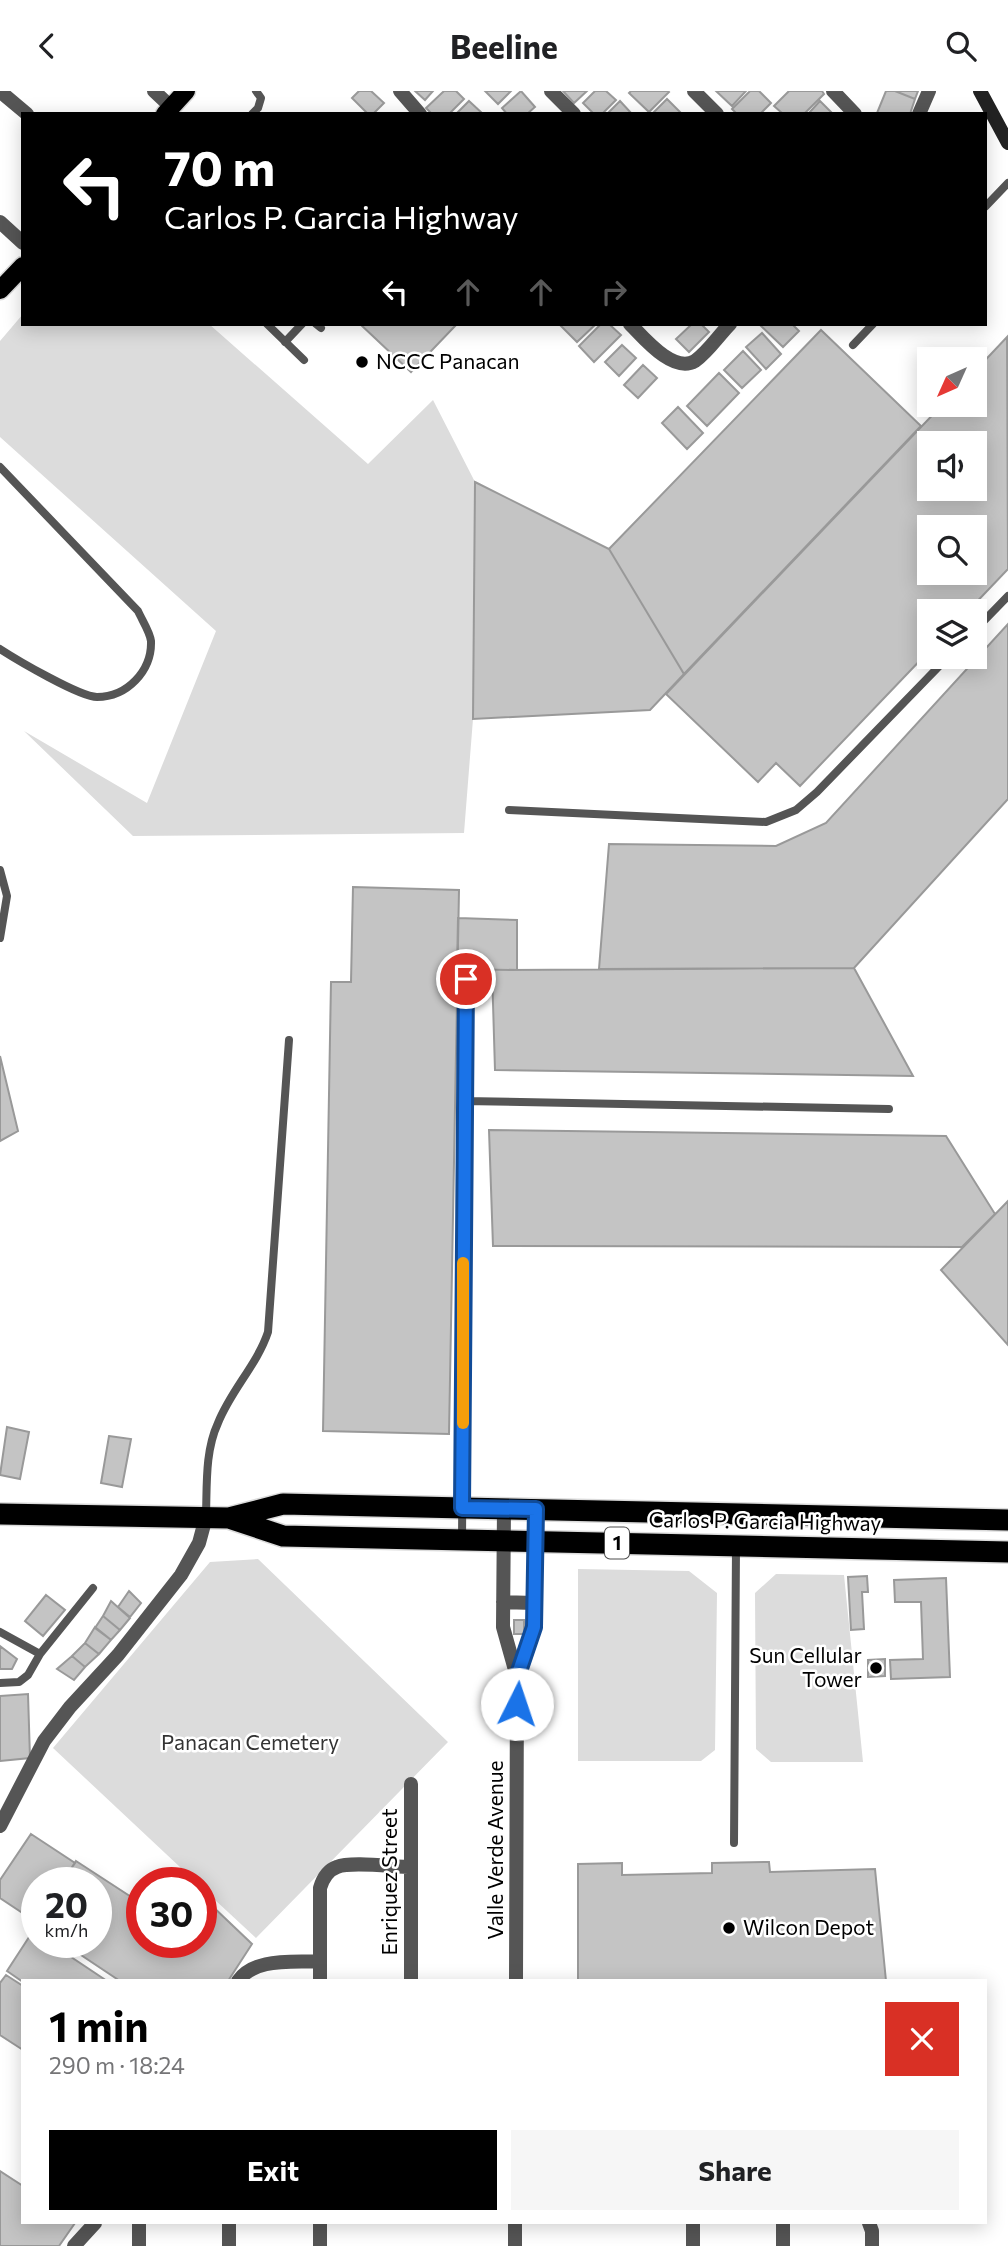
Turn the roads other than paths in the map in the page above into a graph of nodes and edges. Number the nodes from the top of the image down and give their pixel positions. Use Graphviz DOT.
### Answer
graph roads {
  1 [pos="154,91"];
  2 [pos="186,91"];
  3 [pos="256,91"];
  4 [pos="551,91"];
  5 [pos="694,91"];
  6 [pos="833,91"];
  7 [pos="929,91"];
  8 [pos="980,91"];
  9 [pos="2,93"];
  10 [pos="403,95"];
  11 [pos="168,111"];
  12 [pos="25,112"];
  13 [pos="254,112"];
  14 [pos="418,112"];
  15 [pos="572,112"];
  16 [pos="714,112"];
  17 [pos="853,112"];
  18 [pos="920,112"];
  19 [pos="1008,143"];
  20 [pos="1008,183"];
  21 [pos="987,205"];
  22 [pos="0,222"];
  23 [pos="21,241"];
  24 [pos="21,268"];
  25 [pos="0,290"];
  26 [pos="269,326"];
  27 [pos="300,326"];
  28 [pos="632,326"];
  29 [pos="728,326"];
  30 [pos="871,326"];
  31 [pos="285,342"];
  32 [pos="853,345"];
  33 [pos="304,361"];
  34 [pos="0,467"];
  35 [pos="1008,596"];
  36 [pos="987,618"];
  37 [pos="0,649"];
  38 [pos="936,669"];
  39 [pos="509,810"];
  40 [pos="0,870"];
  41 [pos="0,937"];
  42 [pos="466,979"];
  43 [pos="289,1040"];
  44 [pos="464,1101"];
  45 [pos="889,1109"];
  46 [pos="462,1508"];
  47 [pos="504,1509"];
  48 [pos="536,1509"];
  49 [pos="0,1514"];
  50 [pos="206,1517"];
  51 [pos="229,1518"];
  52 [pos="1008,1520"];
  53 [pos="462,1540"];
  54 [pos="503,1541"];
  55 [pos="534,1541"];
  56 [pos="736,1546"];
  57 [pos="1008,1552"];
  58 [pos="93,1588"];
  59 [pos="503,1602"];
  60 [pos="534,1603"];
  61 [pos="0,1632"];
  62 [pos="40,1654"];
  63 [pos="517,1677"];
  64 [pos="0,1683"];
  65 [pos="411,1784"];
  66 [pos="0,1826"];
  67 [pos="734,1843"];
  68 [pos="411,1867"];
  69 [pos="320,1961"];
  70 [pos="239,1979"];
  71 [pos="320,1979"];
  72 [pos="411,1979"];
  73 [pos="516,1979"];
  74 [pos="93,2224"];
  75 [pos="139,2224"];
  76 [pos="229,2224"];
  77 [pos="320,2224"];
  78 [pos="515,2224"];
  79 [pos="693,2224"];
  80 [pos="783,2224"];
  81 [pos="869,2224"];
  82 [pos="74,2246"];
  83 [pos="139,2246"];
  84 [pos="229,2246"];
  85 [pos="320,2246"];
  86 [pos="515,2246"];
  87 [pos="693,2246"];
  88 [pos="783,2246"];
  89 [pos="872,2246"];
  1 -- 11 [label="street"];
  2 -- 11 [label="main road"];
  3 -- 13 [label="lane"];
  4 -- 15 [label="street"];
  5 -- 16 [label="street"];
  6 -- 17 [label="street"];
  7 -- 18 [label="street"];
  8 -- 19 [label="street"];
  9 -- 12 [label="street"];
  10 -- 14 [label="street"];
  20 -- 21 [label="lane"];
  22 -- 23 [label="street"];
  24 -- 25 [label="main road"];
  26 -- 31 [label="lane"];
  27 -- 31 [label="lane"];
  28 -- 29 [label="street"];
  30 -- 32 [label="lane"];
  31 -- 33 [label="lane"];
  34 -- 37 [label="lane"];
  35 -- 36 [label="lane"];
  38 -- 39 [label="lane"];
  40 -- 41 [label="lane"];
  42 -- 44 [label="lane"];
  43 -- 50 [label="lane"];
  44 -- 45 [label="lane"];
  44 -- 46 [label="lane"];
  46 -- 47 [label="highway, Carlos P. Garcia Highway / 1"];
  46 -- 51 [label="highway, Carlos P. Garcia Highway / 1"];
  46 -- 53 [label="lane"];
  47 -- 48 [label="highway, Carlos P. Garcia Highway / 1"];
  47 -- 54 [label="street, Valle Verde Avenue"];
  48 -- 52 [label="highway, Carlos P. Garcia Highway / 1"];
  48 -- 55 [label="street, Valle Verde Avenue"];
  49 -- 50 [label="highway, Carlos P. Garcia Highway / 1"];
  50 -- 51 [label="highway, Carlos P. Garcia Highway / 1"];
  50 -- 66 [label="street"];
  51 -- 53 [label="highway, Carlos P. Garcia Highway / 1"];
  53 -- 54 [label="highway, Carlos P. Garcia Highway / 1"];
  54 -- 55 [label="highway, Carlos P. Garcia Highway / 1"];
  54 -- 59 [label="street, Valle Verde Avenue"];
  55 -- 56 [label="highway, Carlos P. Garcia Highway / 1"];
  55 -- 60 [label="street, Valle Verde Avenue"];
  56 -- 57 [label="highway, Carlos P. Garcia Highway / 1"];
  56 -- 67 [label="lane"];
  58 -- 62 [label="lane"];
  59 -- 60 [label="street"];
  59 -- 63 [label="street, Valle Verde Avenue"];
  60 -- 63 [label="street, Valle Verde Avenue"];
  61 -- 62 [label="lane"];
  62 -- 64 [label="lane"];
  63 -- 73 [label="street, Valle Verde Avenue"];
  65 -- 68 [label="street, Enriquez Street"];
  68 -- 69 [label="street"];
  68 -- 72 [label="street, Enriquez Street"];
  69 -- 70 [label="street"];
  69 -- 71 [label="street"];
  74 -- 82 [label="street"];
  75 -- 83 [label="street"];
  76 -- 84 [label="street"];
  77 -- 85 [label="street"];
  78 -- 86 [label="street"];
  79 -- 87 [label="street"];
  80 -- 88 [label="street"];
  81 -- 89 [label="street"];
}
